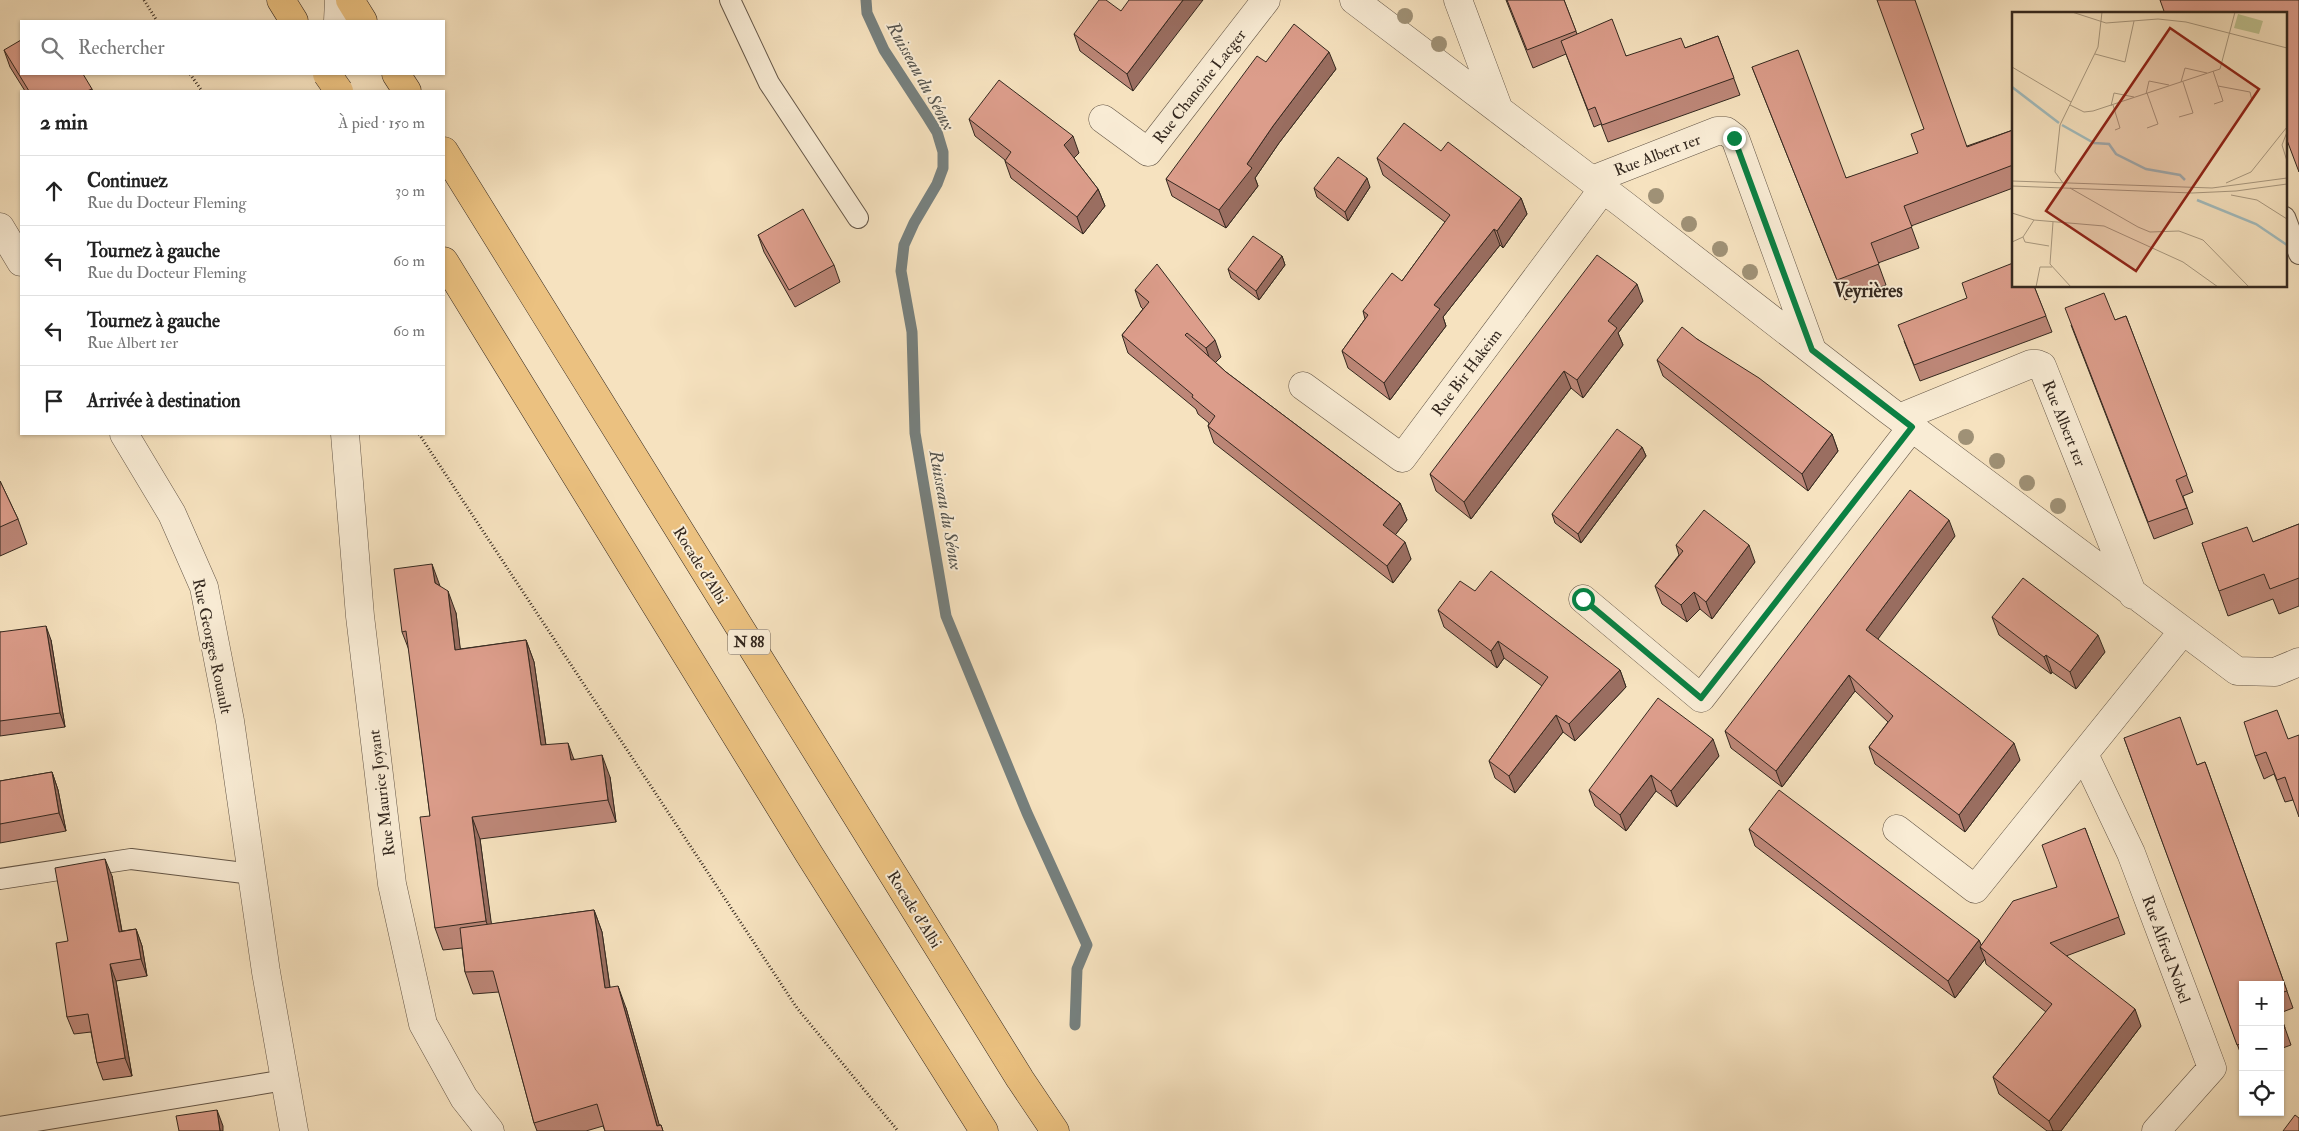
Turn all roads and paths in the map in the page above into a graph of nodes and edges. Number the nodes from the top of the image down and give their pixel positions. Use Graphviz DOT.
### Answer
graph roads {
  1 [pos="144,0"];
  2 [pos="281,0"];
  3 [pos="339,0"];
  4 [pos="350,0"];
  5 [pos="730,0"];
  6 [pos="1266,0"];
  7 [pos="1354,0"];
  8 [pos="1458,0"];
  9 [pos="156,20"];
  10 [pos="293,20"];
  11 [pos="338,20"];
  12 [pos="362,20"];
  13 [pos="191,75"];
  14 [pos="328,75"];
  15 [pos="335,75"];
  16 [pos="397,75"];
  17 [pos="201,90"];
  18 [pos="334,90"];
  19 [pos="337,90"];
  20 [pos="406,90"];
  21 [pos="1500,110"];
  22 [pos="1103,119"];
  23 [pos="445,153"];
  24 [pos="1597,184"];
  25 [pos="858,218"];
  26 [pos="2286,220"];
  27 [pos="0,227"];
  28 [pos="2299,254"];
  29 [pos="20,260"];
  30 [pos="445,263"];
  31 [pos="1812,350"];
  32 [pos="1303,386"];
  33 [pos="1905,423"];
  34 [pos="125,435"];
  35 [pos="345,435"];
  36 [pos="420,435"];
  37 [pos="2133,595"];
  38 [pos="1583,599"];
  39 [pos="2183,631"];
  40 [pos="2299,662"];
  41 [pos="2084,754"];
  42 [pos="1897,829"];
  43 [pos="252,874"];
  44 [pos="0,880"];
  45 [pos="285,1080"];
  46 [pos="0,1127"];
  47 [pos="294,1131"];
  48 [pos="490,1131"];
  49 [pos="898,1131"];
  50 [pos="984,1131"];
  51 [pos="1055,1131"];
  52 [pos="2156,1131"];
  1 -- 9 [label="path"];
  2 -- 10 [label="highway"];
  3 -- 11 [label="street"];
  4 -- 12 [label="highway"];
  5 -- 25 [label="lane"];
  6 -- 22 [label="street, Rue Chanoine Lacger"];
  7 -- 21 [label="street, Rue Albert 1er"];
  8 -- 21 [label="street"];
  13 -- 17 [label="path"];
  14 -- 19 [label="highway, bridge"];
  15 -- 18 [label="street"];
  16 -- 20 [label="highway"];
  21 -- 24 [label="street, Rue Albert 1er"];
  23 -- 51 [label="highway, Rocade d'Albi / N 88"];
  24 -- 31 [label="street, Rue Albert 1er"];
  24 -- 31 [label="street, Rue Albert 1er"];
  24 -- 32 [label="street, Rue Bir Hakeim"];
  26 -- 28 [label="lane"];
  27 -- 29 [label="street"];
  30 -- 50 [label="highway"];
  31 -- 33 [label="street, Rue Albert 1er"];
  33 -- 37 [label="street, Rue Albert 1er"];
  33 -- 37 [label="street, Rue Albert 1er"];
  33 -- 38 [label="street"];
  34 -- 43 [label="street, Rue Georges Rouault"];
  35 -- 48 [label="street, Rue Maurice Joyant"];
  36 -- 49 [label="path"];
  37 -- 39 [label="street, Rue Albert 1er"];
  39 -- 40 [label="street, Rue Albert 1er"];
  39 -- 41 [label="street"];
  41 -- 42 [label="street"];
  41 -- 52 [label="street, Rue Alfred Nobel"];
  43 -- 44 [label="lane"];
  43 -- 45 [label="street, Rue Georges Rouault"];
  45 -- 46 [label="lane"];
  45 -- 47 [label="street, Rue Georges Rouault"];
}
